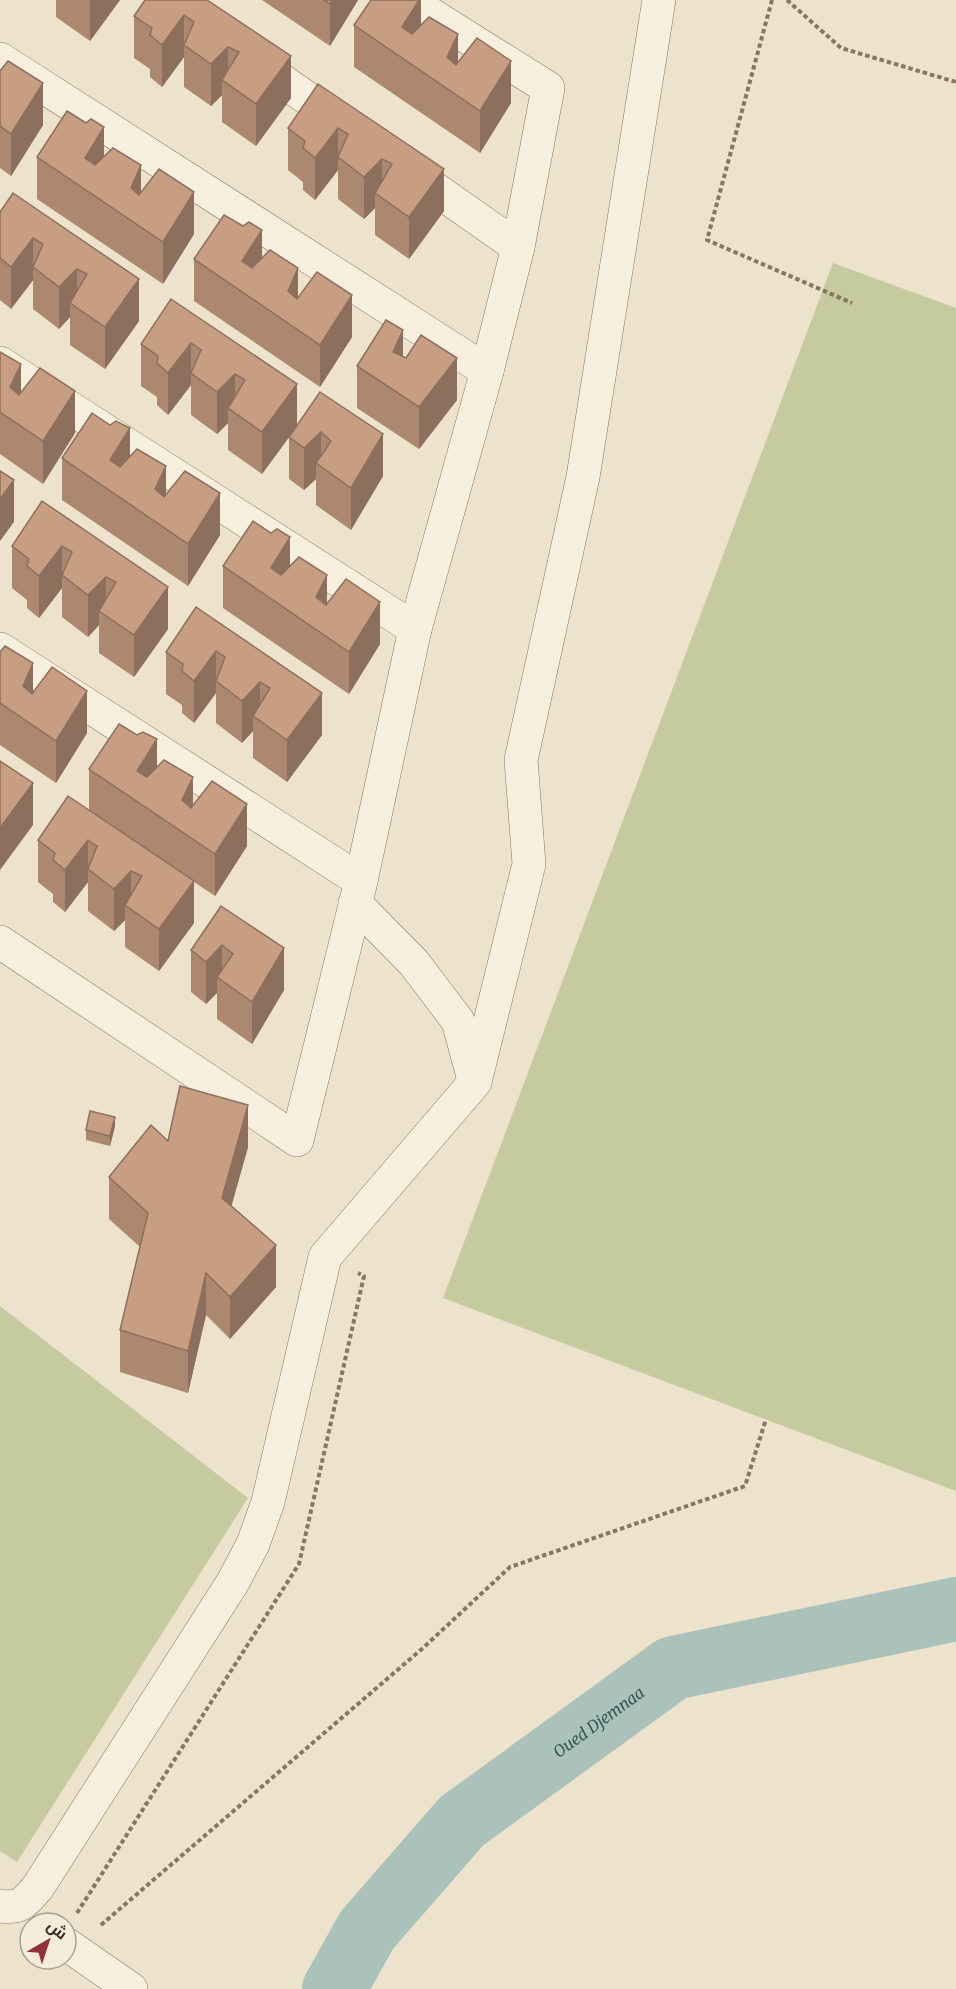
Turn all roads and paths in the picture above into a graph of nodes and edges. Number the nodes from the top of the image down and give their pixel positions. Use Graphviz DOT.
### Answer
graph roads {
  1 [pos="408,0"];
  2 [pos="659,0"];
  3 [pos="772,0"];
  4 [pos="787,0"];
  5 [pos="226,41"];
  6 [pos="0,59"];
  7 [pos="956,82"];
  8 [pos="518,247"];
  9 [pos="852,303"];
  10 [pos="0,363"];
  11 [pos="487,371"];
  12 [pos="415,629"];
  13 [pos="0,649"];
  14 [pos="358,892"];
  15 [pos="0,942"];
  16 [pos="475,1082"];
  17 [pos="766,1419"];
  18 [pos="13,1912"];
  19 [pos="78,1940"];
  20 [pos="78,1953"];
  21 [pos="131,1989"];
  1 -- 8 [label="street"];
  2 -- 16 [label="street"];
  3 -- 9 [label="path"];
  4 -- 7 [label="path"];
  5 -- 8 [label="street"];
  6 -- 11 [label="street"];
  8 -- 11 [label="street"];
  10 -- 12 [label="street"];
  11 -- 12 [label="street"];
  12 -- 14 [label="street"];
  13 -- 14 [label="street"];
  14 -- 15 [label="street"];
  14 -- 16 [label="street"];
  16 -- 18 [label="street"];
  17 -- 19 [label="path"];
  20 -- 21 [label="street"];
}
